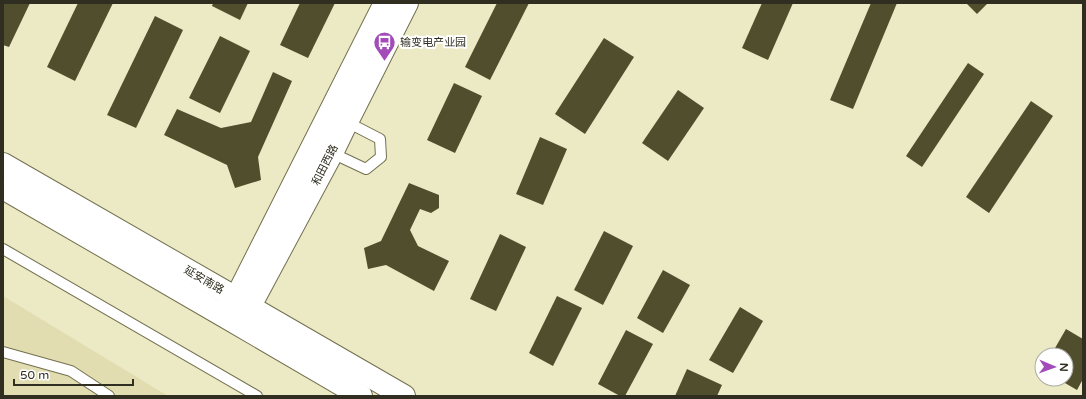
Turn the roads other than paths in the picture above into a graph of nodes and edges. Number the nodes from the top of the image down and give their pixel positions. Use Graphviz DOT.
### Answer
graph roads {
  1 [pos="385,3"];
  2 [pos="407,3"];
  3 [pos="347,122"];
  4 [pos="332,153"];
  5 [pos="3,164"];
  6 [pos="3,188"];
  7 [pos="3,249"];
  8 [pos="238,312"];
  9 [pos="3,352"];
  10 [pos="109,396"];
  11 [pos="257,396"];
  12 [pos="361,396"];
  13 [pos="404,396"];
  1 -- 8 [label="main road, 和田西路"];
  2 -- 3 [label="main road, 和田西路"];
  3 -- 4 [label="main road, 和田西路"];
  3 -- 4 [label="lane"];
  4 -- 8 [label="main road, 和田西路"];
  5 -- 8 [label="main road, 延安南路"];
  6 -- 8 [label="main road, 延安南路"];
  7 -- 11 [label="lane"];
  8 -- 12 [label="main road, 延安南路"];
  8 -- 13 [label="main road, 延安南路"];
  9 -- 10 [label="lane"];
}
